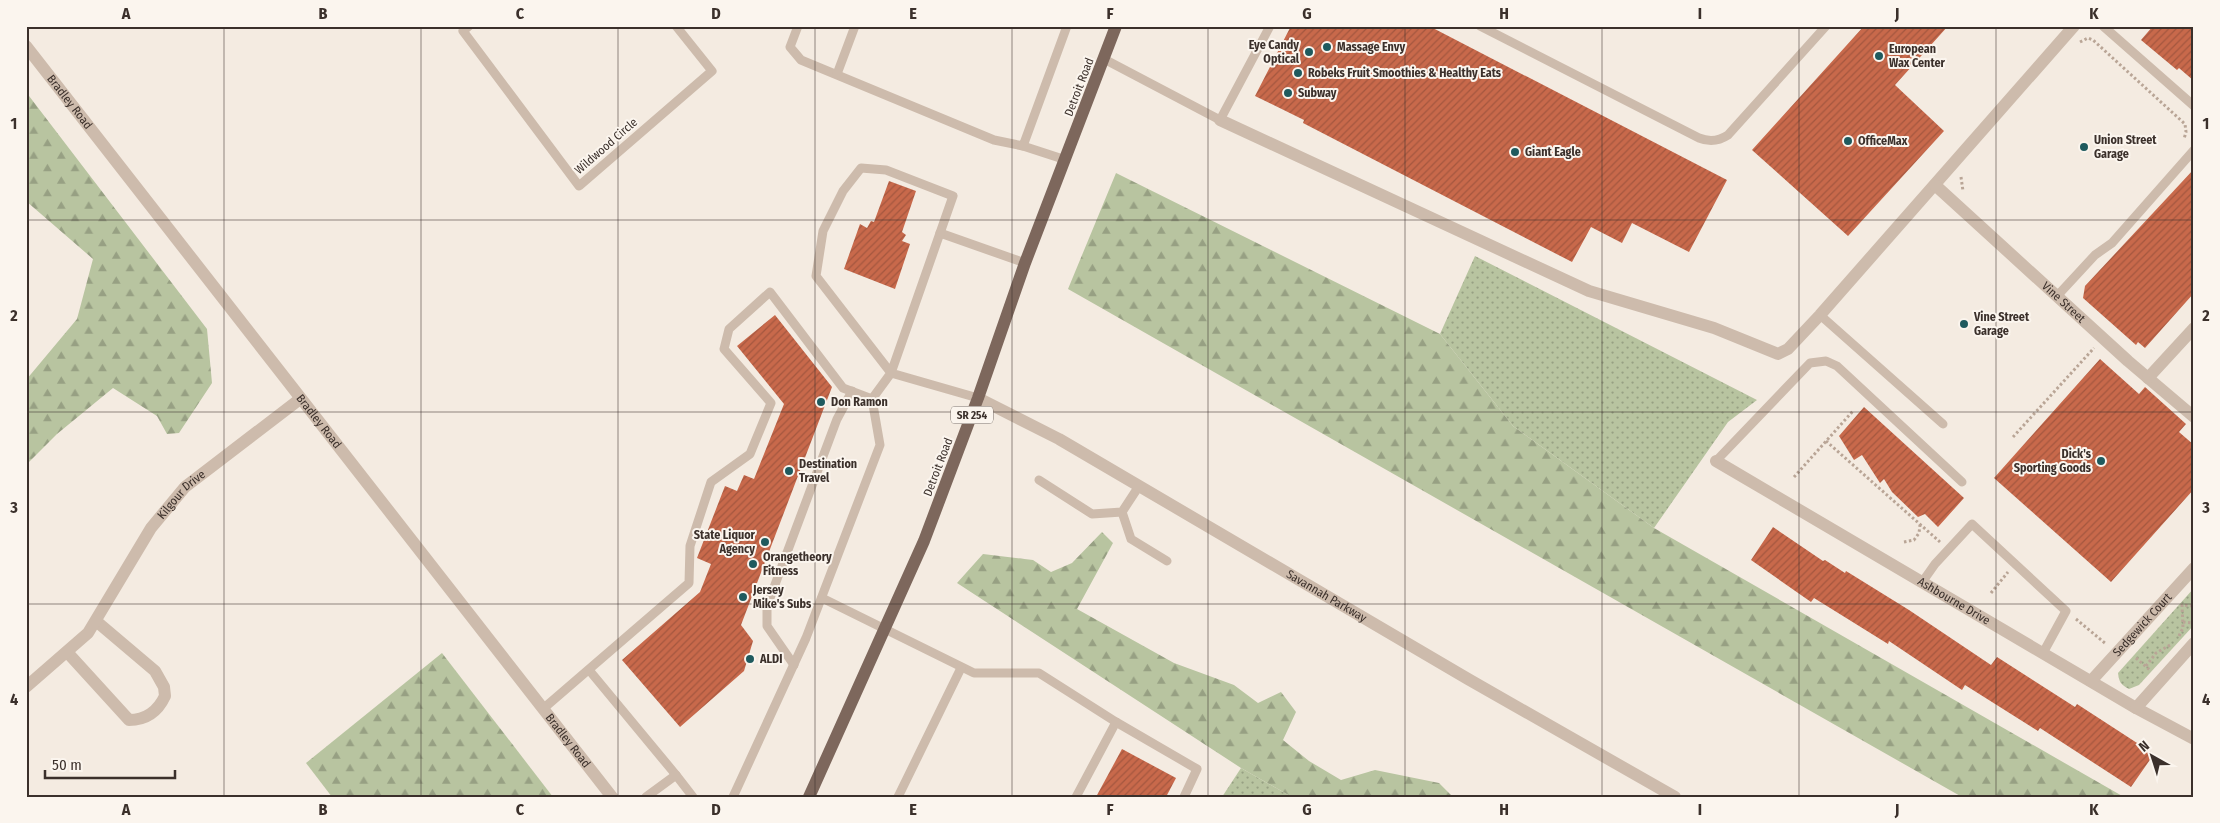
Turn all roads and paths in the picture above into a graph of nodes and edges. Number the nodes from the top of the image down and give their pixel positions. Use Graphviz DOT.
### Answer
graph roads {
  1 [pos="469,26"];
  2 [pos="676,26"];
  3 [pos="798,26"];
  4 [pos="855,26"];
  5 [pos="1067,26"];
  6 [pos="1116,26"];
  7 [pos="1270,26"];
  8 [pos="1480,26"];
  9 [pos="1826,26"];
  10 [pos="2074,26"];
  11 [pos="2103,26"];
  12 [pos="2079,43"];
  13 [pos="26,46"];
  14 [pos="1104,59"];
  15 [pos="837,74"];
  16 [pos="2194,106"];
  17 [pos="1220,120"];
  18 [pos="2184,139"];
  19 [pos="1023,146"];
  20 [pos="2194,150"];
  21 [pos="1066,160"];
  22 [pos="1962,172"];
  23 [pos="1935,185"];
  24 [pos="1965,194"];
  25 [pos="940,233"];
  26 [pos="1025,263"];
  27 [pos="2058,295"];
  28 [pos="1820,315"];
  29 [pos="2194,328"];
  30 [pos="2094,348"];
  31 [pos="891,374"];
  32 [pos="2148,378"];
  33 [pos="852,391"];
  34 [pos="978,398"];
  35 [pos="300,399"];
  36 [pos="872,399"];
  37 [pos="1854,410"];
  38 [pos="2193,416"];
  39 [pos="1943,424"];
  40 [pos="2013,437"];
  41 [pos="1826,441"];
  42 [pos="1716,461"];
  43 [pos="1794,477"];
  44 [pos="1039,480"];
  45 [pos="1962,482"];
  46 [pos="1139,486"];
  47 [pos="1122,512"];
  48 [pos="1920,525"];
  49 [pos="1904,542"];
  50 [pos="1942,544"];
  51 [pos="1167,561"];
  52 [pos="2015,564"];
  53 [pos="2194,568"];
  54 [pos="1923,581"];
  55 [pos="1991,593"];
  56 [pos="822,598"];
  57 [pos="2194,606"];
  58 [pos="2076,619"];
  59 [pos="96,621"];
  60 [pos="2183,622"];
  61 [pos="2194,623"];
  62 [pos="886,628"];
  63 [pos="2194,643"];
  64 [pos="2111,648"];
  65 [pos="67,652"];
  66 [pos="2043,653"];
  67 [pos="2136,658"];
  68 [pos="794,665"];
  69 [pos="2146,666"];
  70 [pos="961,668"];
  71 [pos="588,670"];
  72 [pos="2155,674"];
  73 [pos="2091,681"];
  74 [pos="26,687"];
  75 [pos="544,708"];
  76 [pos="2136,708"];
  77 [pos="1116,722"];
  78 [pos="2194,740"];
  79 [pos="676,775"];
  80 [pos="612,797"];
  81 [pos="646,797"];
  82 [pos="693,797"];
  83 [pos="733,797"];
  84 [pos="809,797"];
  85 [pos="898,797"];
  86 [pos="1076,797"];
  87 [pos="1184,797"];
  88 [pos="1675,797"];
  1 -- 2 [label="lane, Wildwood Circle"];
  3 -- 15 [label="lane"];
  4 -- 15 [label="lane"];
  5 -- 19 [label="lane"];
  6 -- 14 [label="main road, Detroit Road / SR 254"];
  7 -- 17 [label="lane"];
  8 -- 9 [label="lane"];
  10 -- 23 [label="street"];
  11 -- 16 [label="lane"];
  12 -- 18 [label="path"];
  13 -- 35 [label="street, Bradley Road"];
  14 -- 17 [label="lane"];
  14 -- 21 [label="main road, Detroit Road / SR 254"];
  15 -- 19 [label="lane"];
  17 -- 28 [label="street"];
  19 -- 21 [label="lane"];
  20 -- 27 [label="lane"];
  21 -- 26 [label="main road, Detroit Road / SR 254"];
  22 -- 24 [label="path"];
  23 -- 27 [label="street, Vine Street"];
  23 -- 28 [label="street"];
  25 -- 26 [label="lane"];
  25 -- 31 [label="lane"];
  25 -- 31 [label="lane"];
  26 -- 34 [label="main road, Detroit Road / SR 254"];
  27 -- 32 [label="street, Vine Street"];
  28 -- 39 [label="lane"];
  29 -- 32 [label="street"];
  30 -- 40 [label="path"];
  31 -- 34 [label="lane"];
  31 -- 36 [label="lane"];
  32 -- 38 [label="street, Vine Street"];
  33 -- 36 [label="lane"];
  33 -- 68 [label="lane"];
  33 -- 71 [label="lane"];
  34 -- 46 [label="street, Savannah Parkway"];
  34 -- 62 [label="main road, Detroit Road / SR 254"];
  35 -- 59 [label="street, Kilgour Drive"];
  35 -- 75 [label="street, Bradley Road"];
  36 -- 56 [label="lane"];
  37 -- 41 [label="path"];
  41 -- 43 [label="path"];
  41 -- 48 [label="path"];
  42 -- 45 [label="lane"];
  42 -- 54 [label="street, Ashbourne Drive"];
  44 -- 47 [label="lane"];
  46 -- 47 [label="lane"];
  46 -- 88 [label="street, Savannah Parkway"];
  47 -- 51 [label="lane"];
  48 -- 49 [label="path"];
  48 -- 50 [label="path"];
  52 -- 54 [label="lane"];
  52 -- 55 [label="path"];
  52 -- 66 [label="lane"];
  53 -- 73 [label="street, Sedgewick Court"];
  54 -- 66 [label="street, Ashbourne Drive"];
  56 -- 62 [label="lane"];
  56 -- 68 [label="lane"];
  57 -- 60 [label="path"];
  58 -- 64 [label="path"];
  59 -- 65 [label="street, Kilgour Drive"];
  59 -- 65 [label="street"];
  60 -- 61 [label="path"];
  60 -- 69 [label="path"];
  62 -- 70 [label="lane"];
  62 -- 84 [label="main road, Detroit Road / SR 254"];
  63 -- 76 [label="street"];
  65 -- 74 [label="street, Kilgour Drive"];
  66 -- 73 [label="street, Ashbourne Drive"];
  67 -- 69 [label="path"];
  68 -- 83 [label="lane"];
  69 -- 72 [label="path"];
  70 -- 77 [label="lane"];
  70 -- 85 [label="lane"];
  71 -- 75 [label="lane"];
  71 -- 79 [label="lane"];
  73 -- 76 [label="street, Ashbourne Drive"];
  75 -- 80 [label="street, Bradley Road"];
  76 -- 78 [label="street, Ashbourne Drive"];
  77 -- 86 [label="lane"];
  77 -- 87 [label="lane"];
  79 -- 81 [label="lane"];
  79 -- 82 [label="lane"];
}
